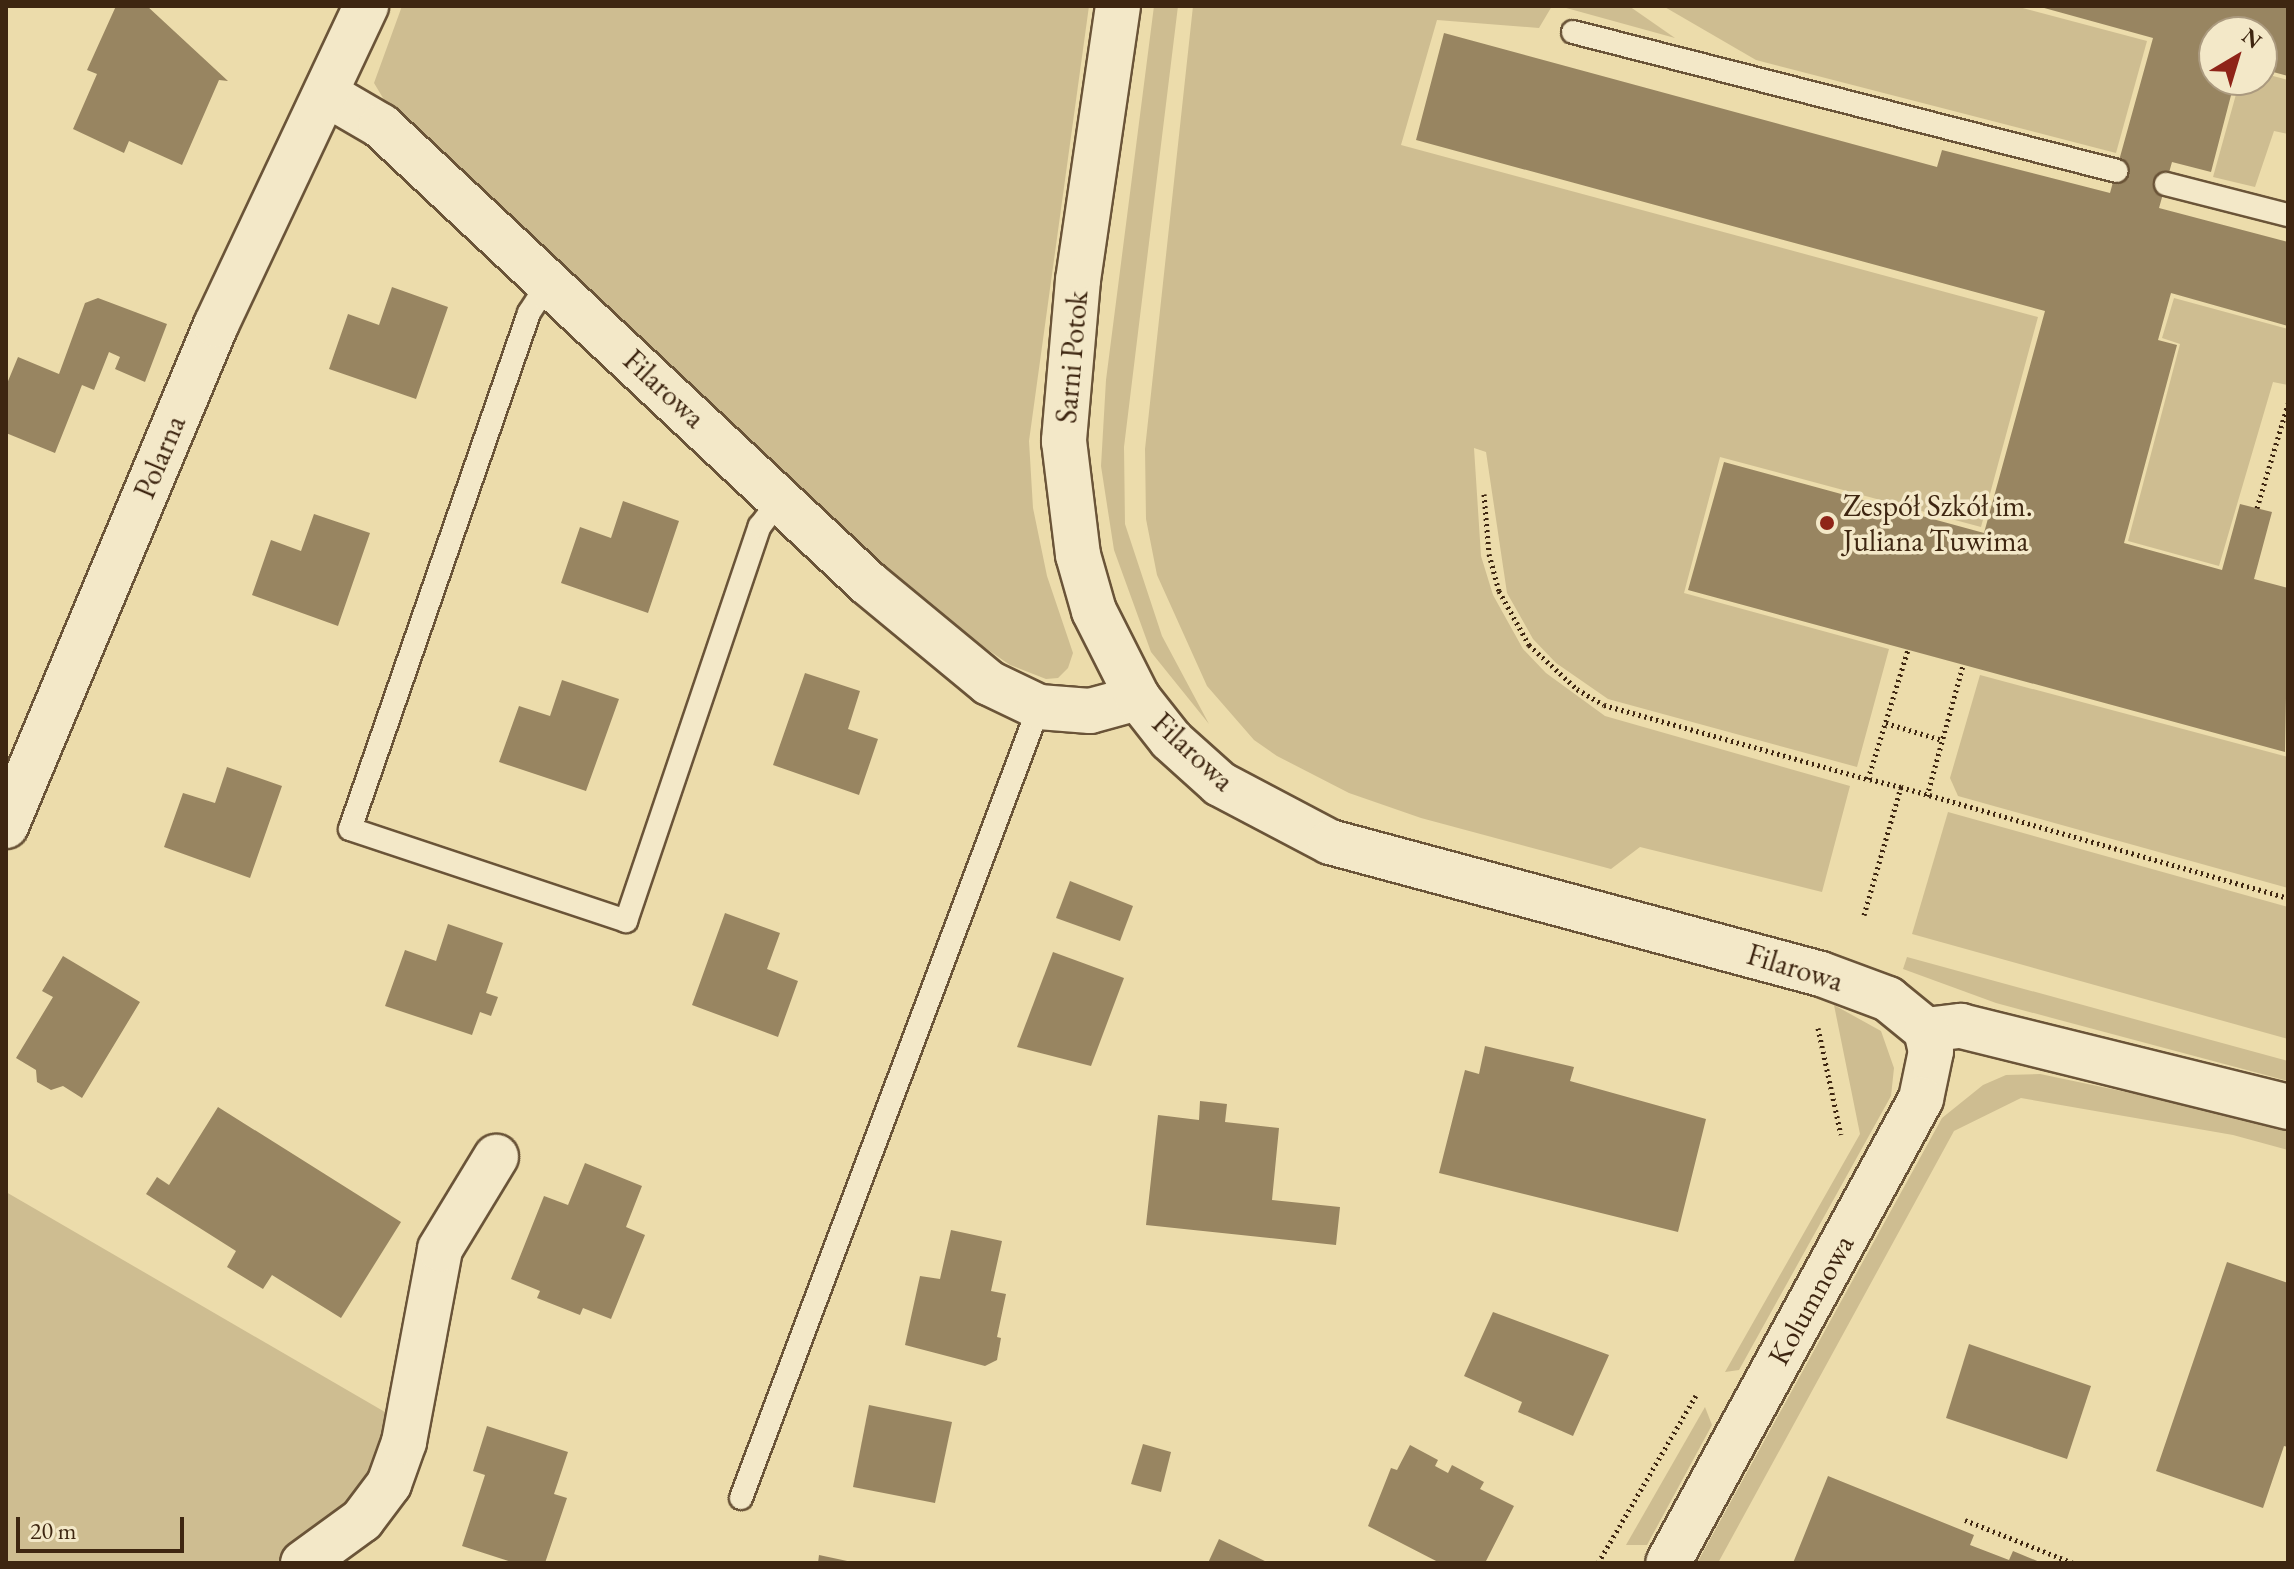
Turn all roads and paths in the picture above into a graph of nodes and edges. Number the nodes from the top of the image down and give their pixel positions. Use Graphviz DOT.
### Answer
graph roads {
  1 [pos="366,6"];
  2 [pos="1118,6"];
  3 [pos="1573,32"];
  4 [pos="328,95"];
  5 [pos="2117,171"];
  6 [pos="2166,184"];
  7 [pos="2288,215"];
  8 [pos="549,282"];
  9 [pos="2288,404"];
  10 [pos="1484,494"];
  11 [pos="781,498"];
  12 [pos="2257,508"];
  13 [pos="1908,650"];
  14 [pos="1963,665"];
  15 [pos="1138,698"];
  16 [pos="1039,707"];
  17 [pos="1886,723"];
  18 [pos="1942,740"];
  19 [pos="1868,779"];
  20 [pos="1901,787"];
  21 [pos="1927,796"];
  22 [pos="6,826"];
  23 [pos="2288,898"];
  24 [pos="1864,915"];
  25 [pos="1816,1016"];
  26 [pos="1926,1030"];
  27 [pos="2288,1107"];
  28 [pos="1841,1143"];
  29 [pos="496,1157"];
  30 [pos="1704,1382"];
  31 [pos="741,1498"];
  32 [pos="1965,1520"];
  33 [pos="303,1563"];
  34 [pos="1598,1563"];
  35 [pos="1668,1563"];
  36 [pos="2073,1563"];
  1 -- 4 [label="street, Polarna"];
  2 -- 15 [label="street, Sarni Potok"];
  3 -- 5 [label="lane"];
  4 -- 8 [label="street, Filarowa"];
  4 -- 22 [label="street, Polarna"];
  6 -- 7 [label="lane"];
  8 -- 11 [label="street, Filarowa"];
  8 -- 11 [label="lane"];
  9 -- 12 [label="path"];
  10 -- 19 [label="path"];
  11 -- 16 [label="street, Filarowa"];
  13 -- 17 [label="path"];
  14 -- 18 [label="path"];
  15 -- 16 [label="street, Filarowa"];
  15 -- 26 [label="street, Filarowa"];
  16 -- 31 [label="lane"];
  17 -- 18 [label="path"];
  17 -- 19 [label="path"];
  18 -- 21 [label="path"];
  19 -- 20 [label="path"];
  20 -- 21 [label="path"];
  20 -- 24 [label="path"];
  21 -- 23 [label="path"];
  25 -- 28 [label="path"];
  26 -- 27 [label="street"];
  26 -- 35 [label="street, Kolumnowa"];
  29 -- 33 [label="street"];
  30 -- 34 [label="path"];
  32 -- 36 [label="path"];
}
